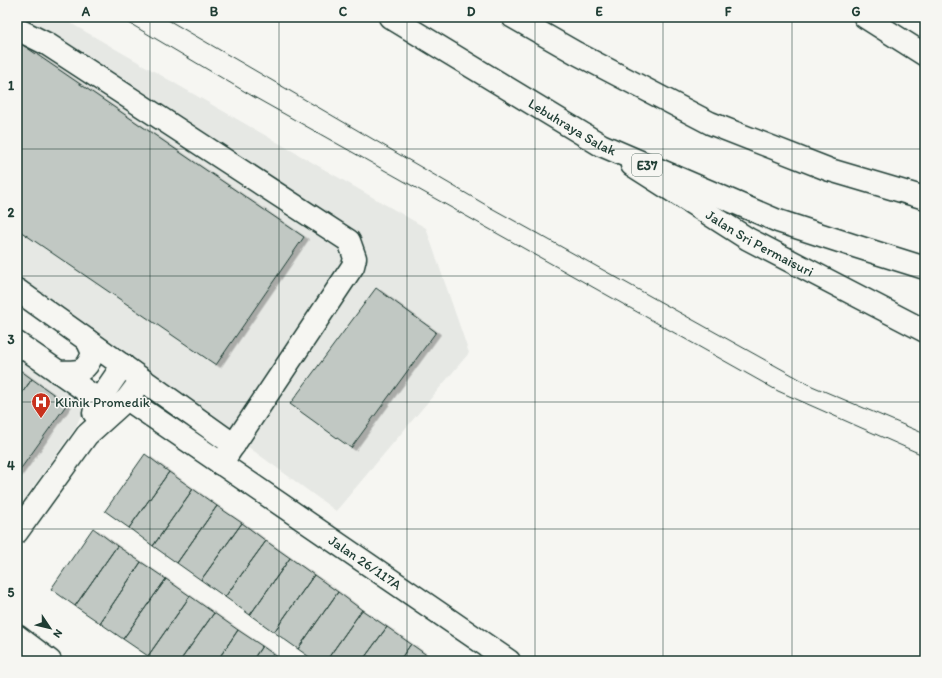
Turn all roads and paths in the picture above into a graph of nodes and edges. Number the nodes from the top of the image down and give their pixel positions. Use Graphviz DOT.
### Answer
graph roads {
  1 [pos="390,17"];
  2 [pos="513,17"];
  3 [pos="866,17"];
  4 [pos="17,29"];
  5 [pos="925,54"];
  6 [pos="601,145"];
  7 [pos="925,198"];
  8 [pos="925,268"];
  9 [pos="17,290"];
  10 [pos="925,332"];
  11 [pos="87,340"];
  12 [pos="17,343"];
  13 [pos="123,365"];
  14 [pos="58,372"];
  15 [pos="142,379"];
  16 [pos="127,399"];
  17 [pos="99,400"];
  18 [pos="87,435"];
  19 [pos="234,445"];
  20 [pos="221,464"];
  21 [pos="17,532"];
  22 [pos="17,636"];
  23 [pos="50,661"];
  24 [pos="509,661"];
  1 -- 6 [label="main road, Lebuhraya Salak / E37"];
  2 -- 7 [label="main road"];
  3 -- 5 [label="main road"];
  4 -- 19 [label="main road"];
  6 -- 8 [label="main road, Lebuhraya Salak / E37"];
  6 -- 10 [label="main road, Jalan Sri Permaisuri"];
  9 -- 11 [label="main road"];
  11 -- 13 [label="main road"];
  11 -- 14 [label="main road"];
  12 -- 14 [label="main road"];
  13 -- 15 [label="main road"];
  13 -- 17 [label="main road"];
  14 -- 17 [label="main road"];
  15 -- 16 [label="main road"];
  15 -- 19 [label="main road"];
  16 -- 18 [label="main road"];
  16 -- 20 [label="main road, Jalan 26/117A"];
  17 -- 18 [label="main road"];
  18 -- 21 [label="main road"];
  19 -- 20 [label="main road"];
  20 -- 24 [label="main road, Jalan 26/117A"];
  22 -- 23 [label="main road"];
}
